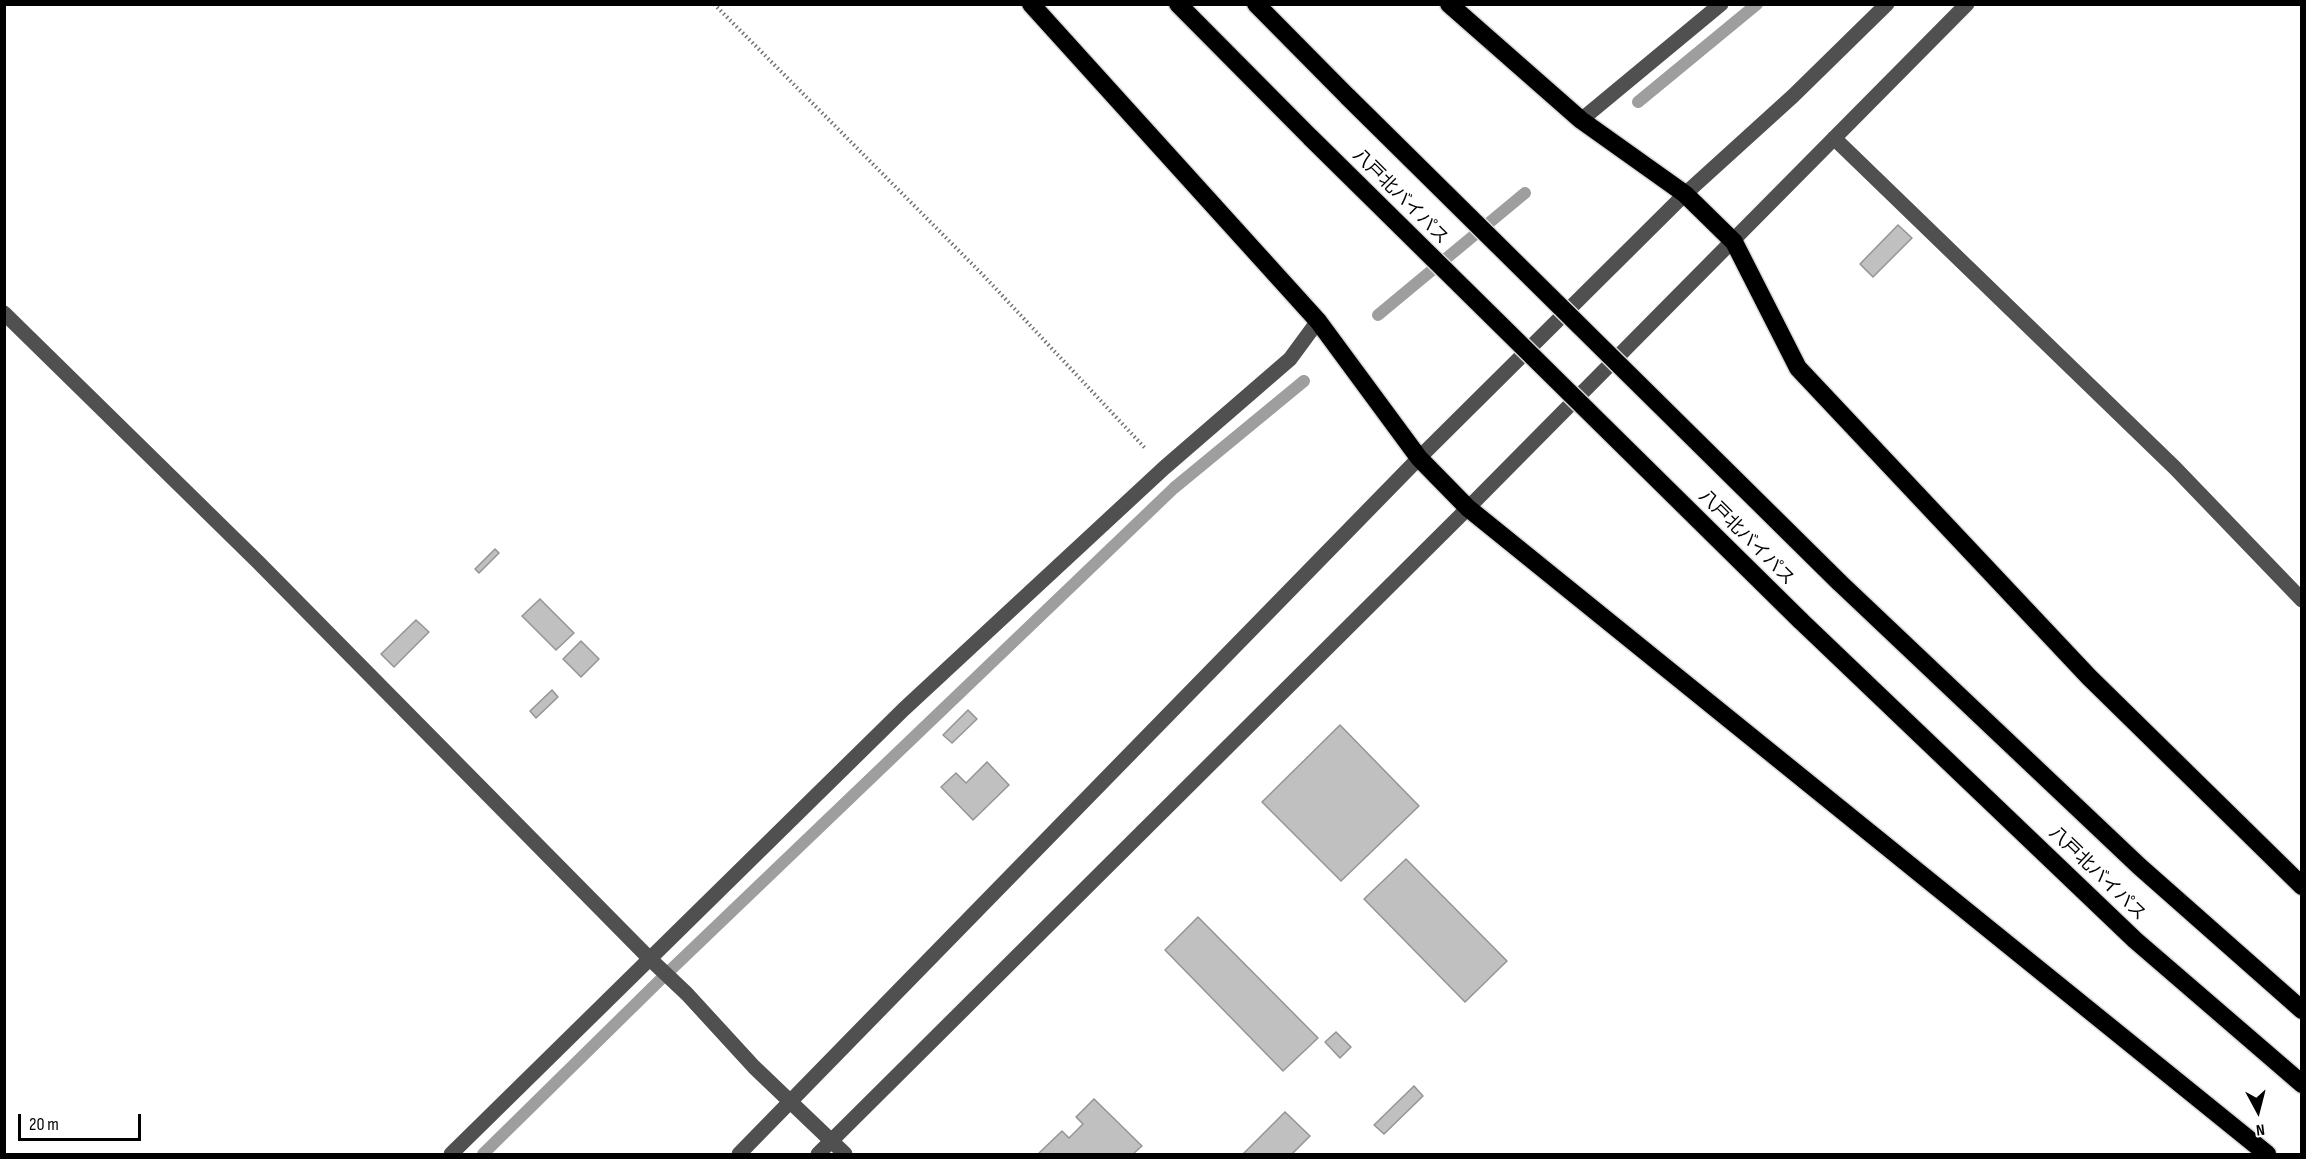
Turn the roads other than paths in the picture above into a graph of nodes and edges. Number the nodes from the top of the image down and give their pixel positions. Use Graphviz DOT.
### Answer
graph roads {
  1 [pos="1031,4"];
  2 [pos="1178,4"];
  3 [pos="1256,4"];
  4 [pos="1449,4"];
  5 [pos="1721,4"];
  6 [pos="1887,4"];
  7 [pos="1967,4"];
  8 [pos="1581,120"];
  9 [pos="1834,138"];
  10 [pos="1685,194"];
  11 [pos="1734,242"];
  12 [pos="4,313"];
  13 [pos="1318,321"];
  14 [pos="1419,458"];
  15 [pos="1468,508"];
  16 [pos="2301,600"];
  17 [pos="2301,886"];
  18 [pos="650,959"];
  19 [pos="2301,1010"];
  20 [pos="2301,1084"];
  21 [pos="791,1102"];
  22 [pos="832,1141"];
  23 [pos="451,1155"];
  24 [pos="739,1155"];
  25 [pos="818,1155"];
  26 [pos="845,1155"];
  27 [pos="2267,1155"];
  1 -- 13 [label="highway"];
  2 -- 20 [label="highway, 八戸北バイパス, bridge"];
  3 -- 19 [label="highway, 八戸北バイパス, bridge"];
  4 -- 8 [label="highway"];
  5 -- 8 [label="street"];
  6 -- 10 [label="street"];
  7 -- 9 [label="street"];
  8 -- 10 [label="highway"];
  9 -- 11 [label="street"];
  9 -- 16 [label="street"];
  10 -- 11 [label="highway"];
  10 -- 14 [label="street"];
  11 -- 15 [label="street"];
  11 -- 17 [label="highway"];
  12 -- 18 [label="street"];
  13 -- 14 [label="highway"];
  13 -- 18 [label="street"];
  14 -- 15 [label="highway"];
  14 -- 21 [label="street"];
  15 -- 22 [label="street"];
  15 -- 27 [label="highway"];
  18 -- 21 [label="street"];
  18 -- 23 [label="street"];
  21 -- 22 [label="street"];
  21 -- 24 [label="street"];
  22 -- 25 [label="street"];
  22 -- 26 [label="street"];
}
